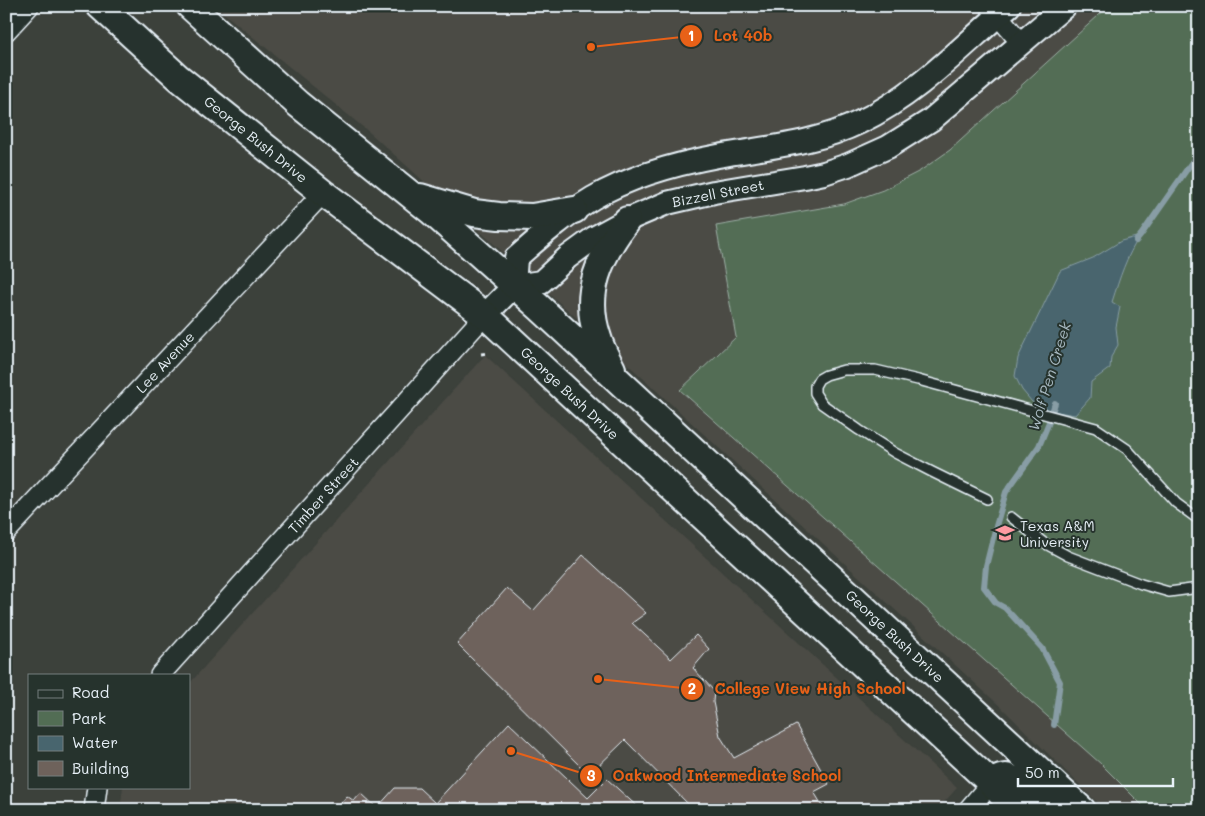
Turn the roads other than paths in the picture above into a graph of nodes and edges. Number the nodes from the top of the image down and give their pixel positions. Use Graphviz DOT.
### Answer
graph roads {
  1 [pos="29,6"];
  2 [pos="100,6"];
  3 [pos="190,6"];
  4 [pos="1065,6"];
  5 [pos="999,9"];
  6 [pos="6,32"];
  7 [pos="1021,43"];
  8 [pos="323,193"];
  9 [pos="411,194"];
  10 [pos="574,210"];
  11 [pos="626,220"];
  12 [pos="514,286"];
  13 [pos="485,315"];
  14 [pos="616,379"];
  15 [pos="987,499"];
  16 [pos="1011,517"];
  17 [pos="1199,520"];
  18 [pos="6,532"];
  19 [pos="1199,588"];
  20 [pos="161,674"];
  21 [pos="990,783"];
  22 [pos="96,788"];
  23 [pos="94,810"];
  24 [pos="968,810"];
  25 [pos="1016,810"];
  26 [pos="1046,810"];
  27 [pos="1082,810"];
  1 -- 6 [label="street"];
  2 -- 8 [label="main road, George Bush Drive"];
  3 -- 9 [label="main road, George Bush Drive"];
  4 -- 7 [label="street, Bizzell Street"];
  5 -- 7 [label="street"];
  5 -- 10 [label="street"];
  7 -- 11 [label="street, Bizzell Street"];
  8 -- 13 [label="main road, George Bush Drive"];
  8 -- 18 [label="street, Lee Avenue"];
  9 -- 10 [label="main road"];
  9 -- 12 [label="main road, George Bush Drive"];
  10 -- 12 [label="street"];
  11 -- 12 [label="street, Bizzell Street"];
  11 -- 14 [label="main road"];
  12 -- 13 [label="street"];
  12 -- 14 [label="main road, George Bush Drive"];
  13 -- 20 [label="street, Timber Street"];
  13 -- 21 [label="main road, George Bush Drive"];
  14 -- 27 [label="main road, George Bush Drive"];
  15 -- 17 [label="lane"];
  16 -- 19 [label="lane"];
  21 -- 24 [label="street"];
  21 -- 25 [label="main road, George Bush Drive"];
  21 -- 26 [label="main road"];
  22 -- 23 [label="street"];
}
